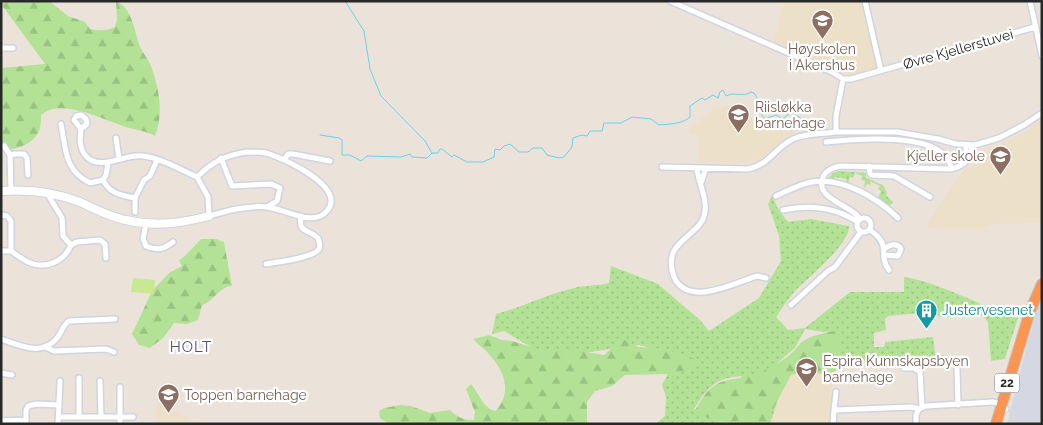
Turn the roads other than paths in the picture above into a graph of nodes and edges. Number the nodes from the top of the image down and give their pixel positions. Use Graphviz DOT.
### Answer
graph roads {
  1 [pos="670,1"];
  2 [pos="865,1"];
  3 [pos="1030,1"];
  4 [pos="1035,27"];
  5 [pos="1040,36"];
  6 [pos="1,48"];
  7 [pos="13,48"];
  8 [pos="1042,56"];
  9 [pos="881,71"];
  10 [pos="843,79"];
  11 [pos="1042,113"];
  12 [pos="61,124"];
  13 [pos="82,129"];
  14 [pos="836,132"];
  15 [pos="116,138"];
  16 [pos="826,142"];
  17 [pos="969,145"];
  18 [pos="4,146"];
  19 [pos="10,155"];
  20 [pos="221,158"];
  21 [pos="119,159"];
  22 [pos="157,160"];
  23 [pos="284,160"];
  24 [pos="330,161"];
  25 [pos="108,162"];
  26 [pos="869,166"];
  27 [pos="662,167"];
  28 [pos="697,168"];
  29 [pos="706,168"];
  30 [pos="951,169"];
  31 [pos="28,174"];
  32 [pos="197,177"];
  33 [pos="103,180"];
  34 [pos="823,181"];
  35 [pos="701,183"];
  36 [pos="11,190"];
  37 [pos="1,191"];
  38 [pos="47,192"];
  39 [pos="776,196"];
  40 [pos="930,197"];
  41 [pos="135,198"];
  42 [pos="267,207"];
  43 [pos="783,210"];
  44 [pos="135,212"];
  45 [pos="1,215"];
  46 [pos="210,216"];
  47 [pos="301,216"];
  48 [pos="896,218"];
  49 [pos="859,221"];
  50 [pos="146,224"];
  51 [pos="870,230"];
  52 [pos="861,232"];
  53 [pos="173,242"];
  54 [pos="71,245"];
  55 [pos="885,248"];
  56 [pos="1,251"];
  57 [pos="11,251"];
  58 [pos="884,255"];
  59 [pos="106,258"];
  60 [pos="266,264"];
  61 [pos="889,270"];
  62 [pos="766,278"];
  63 [pos="1042,284"];
  64 [pos="792,305"];
  65 [pos="115,319"];
  66 [pos="1,339"];
  67 [pos="45,347"];
  68 [pos="114,352"];
  69 [pos="904,368"];
  70 [pos="957,369"];
  71 [pos="1,372"];
  72 [pos="12,375"];
  73 [pos="79,378"];
  74 [pos="60,381"];
  75 [pos="100,382"];
  76 [pos="120,387"];
  77 [pos="836,392"];
  78 [pos="59,405"];
  79 [pos="958,405"];
  80 [pos="1003,407"];
  81 [pos="921,408"];
  82 [pos="834,410"];
  83 [pos="58,417"];
  84 [pos="79,417"];
  85 [pos="103,417"];
  86 [pos="120,417"];
  87 [pos="1,420"];
  88 [pos="26,422"];
  89 [pos="58,424"];
  90 [pos="106,424"];
  91 [pos="120,424"];
  92 [pos="129,424"];
  93 [pos="834,424"];
  94 [pos="916,424"];
  95 [pos="996,424"];
  96 [pos="1003,424"];
  1 -- 10 [label="street"];
  2 -- 9 [label="street"];
  3 -- 4 [label="street"];
  4 -- 5 [label="street"];
  4 -- 9 [label="street, Øvre Kjellerstuvei"];
  5 -- 8 [label="street"];
  6 -- 7 [label="street"];
  9 -- 10 [label="street, Øvre Kjellerstuvei"];
  10 -- 14 [label="street"];
  11 -- 17 [label="street"];
  12 -- 33 [label="street"];
  13 -- 25 [label="street"];
  14 -- 17 [label="street"];
  14 -- 29 [label="street"];
  15 -- 21 [label="street"];
  16 -- 30 [label="street"];
  17 -- 30 [label="street"];
  18 -- 19 [label="street"];
  19 -- 31 [label="street"];
  19 -- 36 [label="street"];
  20 -- 23 [label="street"];
  20 -- 32 [label="street"];
  20 -- 42 [label="street"];
  21 -- 22 [label="street"];
  21 -- 25 [label="street"];
  22 -- 32 [label="street"];
  22 -- 41 [label="street"];
  23 -- 24 [label="street"];
  23 -- 47 [label="street"];
  25 -- 33 [label="street"];
  26 -- 30 [label="street"];
  26 -- 34 [label="street"];
  26 -- 40 [label="street"];
  27 -- 28 [label="street"];
  28 -- 29 [label="street"];
  28 -- 35 [label="street"];
  29 -- 35 [label="street"];
  32 -- 46 [label="street"];
  33 -- 41 [label="street"];
  34 -- 39 [label="street"];
  34 -- 48 [label="street"];
  34 -- 49 [label="street"];
  35 -- 62 [label="street"];
  36 -- 37 [label="street"];
  36 -- 38 [label="street"];
  38 -- 50 [label="street"];
  38 -- 54 [label="street"];
  41 -- 44 [label="street"];
  42 -- 46 [label="street"];
  42 -- 47 [label="street"];
  43 -- 49 [label="street"];
  45 -- 57 [label="street"];
  46 -- 50 [label="street"];
  47 -- 60 [label="street"];
  49 -- 51 [label="street"];
  49 -- 52 [label="street"];
  50 -- 53 [label="street"];
  51 -- 52 [label="street"];
  51 -- 55 [label="street"];
  52 -- 64 [label="street"];
  54 -- 57 [label="street"];
  54 -- 59 [label="street"];
  55 -- 58 [label="street"];
  55 -- 58 [label="street"];
  56 -- 57 [label="street"];
  58 -- 61 [label="street"];
  63 -- 80 [label="highway, 22"];
  65 -- 67 [label="street"];
  66 -- 67 [label="street"];
  67 -- 68 [label="street"];
  69 -- 81 [label="street"];
  70 -- 79 [label="street"];
  71 -- 72 [label="street"];
  73 -- 84 [label="street"];
  74 -- 78 [label="street"];
  75 -- 85 [label="street"];
  76 -- 86 [label="street"];
  77 -- 82 [label="street"];
  78 -- 83 [label="street"];
  78 -- 88 [label="street"];
  79 -- 80 [label="street"];
  79 -- 81 [label="street"];
  80 -- 95 [label="highway, 22"];
  80 -- 96 [label="highway, 22"];
  81 -- 82 [label="street"];
  81 -- 94 [label="street"];
  82 -- 93 [label="street"];
  83 -- 84 [label="street"];
  83 -- 89 [label="street"];
  84 -- 85 [label="street"];
  85 -- 86 [label="street"];
  85 -- 90 [label="street"];
  86 -- 91 [label="street"];
  86 -- 92 [label="street"];
  87 -- 88 [label="street"];
}
